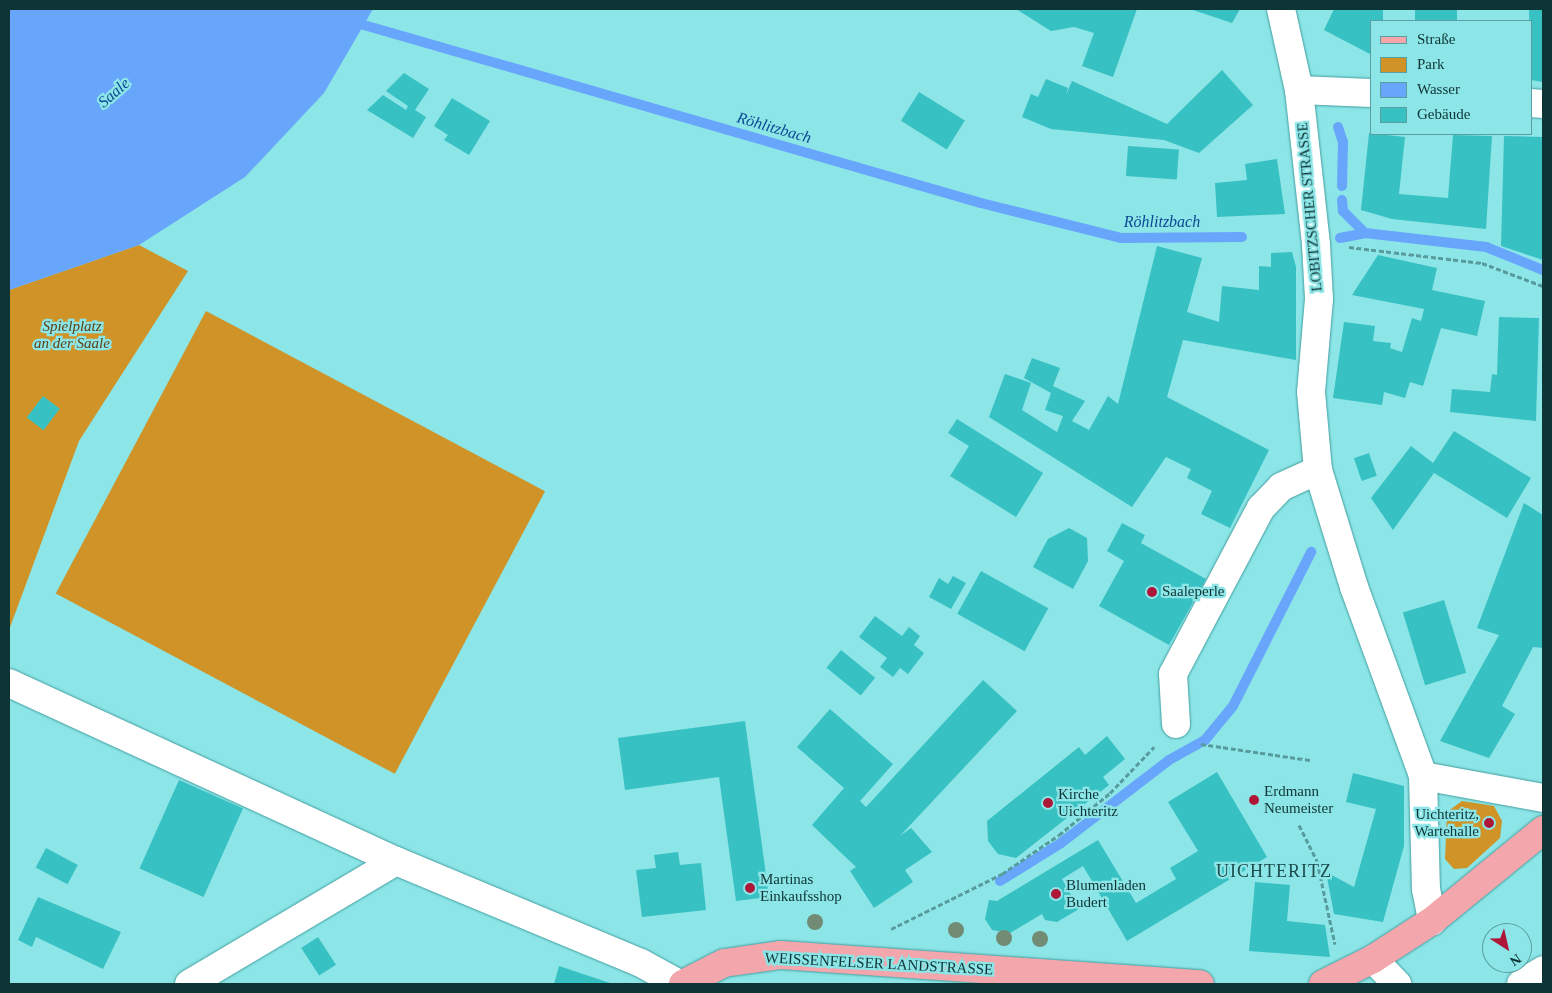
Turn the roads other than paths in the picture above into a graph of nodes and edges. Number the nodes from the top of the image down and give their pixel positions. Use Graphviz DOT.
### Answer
graph roads {
  1 [pos="1281,9"];
  2 [pos="1298,90"];
  3 [pos="1370,93"];
  4 [pos="1318,470"];
  5 [pos="9,683"];
  6 [pos="1176,724"];
  7 [pos="1423,776"];
  8 [pos="1543,798"];
  9 [pos="1543,830"];
  10 [pos="396,861"];
  11 [pos="1432,921"];
  12 [pos="1373,959"];
  13 [pos="1543,970"];
  14 [pos="1051,979"];
  15 [pos="1332,980"];
  16 [pos="190,984"];
  17 [pos="678,984"];
  18 [pos="683,984"];
  19 [pos="1200,984"];
  20 [pos="1397,984"];
  21 [pos="1521,984"];
  1 -- 2 [label="street, LOBITZSCHER STRASSE"];
  2 -- 3 [label="street"];
  2 -- 4 [label="street, LOBITZSCHER STRASSE"];
  4 -- 6 [label="street"];
  4 -- 7 [label="street, LOBITZSCHER STRASSE"];
  5 -- 10 [label="street"];
  7 -- 8 [label="street"];
  7 -- 11 [label="street, LOBITZSCHER STRASSE"];
  9 -- 11 [label="main road"];
  10 -- 16 [label="street"];
  10 -- 17 [label="street"];
  11 -- 12 [label="main road"];
  12 -- 15 [label="main road"];
  12 -- 20 [label="street"];
  13 -- 21 [label="street"];
  14 -- 18 [label="main road, WEISSENFELSER LANDSTRASSE"];
  14 -- 19 [label="main road, WEISSENFELSER LANDSTRASSE"];
}
